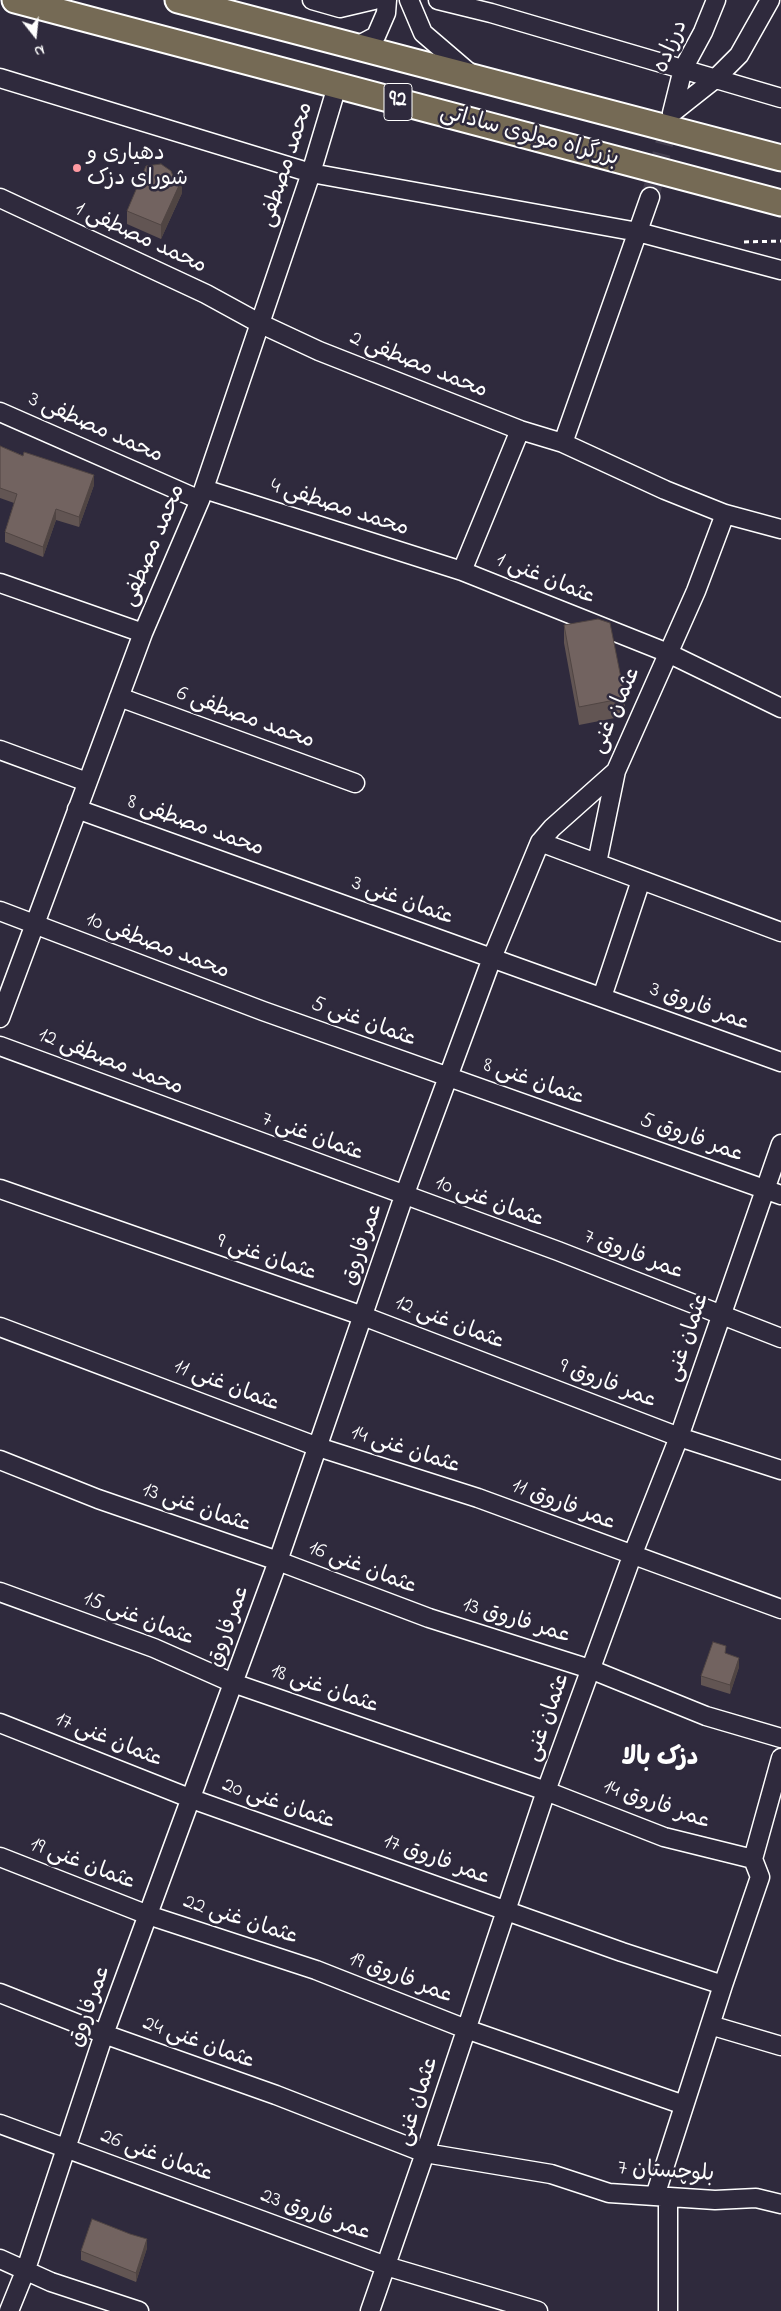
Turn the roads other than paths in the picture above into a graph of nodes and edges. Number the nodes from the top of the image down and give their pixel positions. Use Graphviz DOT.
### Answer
graph roads {
  1 [pos="16,0"];
  2 [pos="178,0"];
  3 [pos="312,0"];
  4 [pos="374,0"];
  5 [pos="387,0"];
  6 [pos="409,0"];
  7 [pos="438,0"];
  8 [pos="716,0"];
  9 [pos="770,0"];
  10 [pos="0,5"];
  11 [pos="42,7"];
  12 [pos="357,46"];
  13 [pos="683,69"];
  14 [pos="474,77"];
  15 [pos="0,78"];
  16 [pos="715,79"];
  17 [pos="337,86"];
  18 [pos="781,98"];
  19 [pos="781,158"];
  20 [pos="311,173"];
  21 [pos="650,197"];
  22 [pos="0,198"];
  23 [pos="781,203"];
  24 [pos="638,232"];
  25 [pos="781,270"];
  26 [pos="259,323"];
  27 [pos="0,412"];
  28 [pos="520,430"];
  29 [pos="563,443"];
  30 [pos="202,495"];
  31 [pos="725,514"];
  32 [pos="781,529"];
  33 [pos="462,571"];
  34 [pos="0,583"];
  35 [pos="143,633"];
  36 [pos="668,653"];
  37 [pos="119,697"];
  38 [pos="781,708"];
  39 [pos="0,750"];
  40 [pos="616,771"];
  41 [pos="87,782"];
  42 [pos="355,783"];
  43 [pos="77,809"];
  44 [pos="540,842"];
  45 [pos="597,863"];
  46 [pos="641,880"];
  47 [pos="296,888"];
  48 [pos="0,911"];
  49 [pos="35,924"];
  50 [pos="781,932"];
  51 [pos="492,958"];
  52 [pos="602,997"];
  53 [pos="263,1011"];
  54 [pos="0,1018"];
  55 [pos="0,1046"];
  56 [pos="781,1062"];
  57 [pos="447,1077"];
  58 [pos="204,1122"];
  59 [pos="603,1131"];
  60 [pos="781,1144"];
  61 [pos="0,1189"];
  62 [pos="764,1189"];
  63 [pos="781,1195"];
  64 [pos="404,1196"];
  65 [pos="558,1251"];
  66 [pos="721,1314"];
  67 [pos="363,1316"];
  68 [pos="0,1327"];
  69 [pos="781,1338"];
  70 [pos="518,1374"];
  71 [pos="679,1437"];
  72 [pos="318,1447"];
  73 [pos="0,1460"];
  74 [pos="781,1470"];
  75 [pos="478,1498"];
  76 [pos="632,1556"];
  77 [pos="278,1561"];
  78 [pos="0,1592"];
  79 [pos="779,1608"];
  80 [pos="429,1618"];
  81 [pos="590,1669"];
  82 [pos="233,1683"];
  83 [pos="3,1724"];
  84 [pos="781,1738"];
  85 [pos="781,1758"];
  86 [pos="546,1791"];
  87 [pos="776,1794"];
  88 [pos="192,1799"];
  89 [pos="350,1854"];
  90 [pos="0,1857"];
  91 [pos="753,1860"];
  92 [pos="506,1912"];
  93 [pos="148,1914"];
  94 [pos="316,1970"];
  95 [pos="723,1985"];
  96 [pos="0,1993"];
  97 [pos="710,2025"];
  98 [pos="466,2029"];
  99 [pos="104,2034"];
  100 [pos="781,2046"];
  101 [pos="684,2105"];
  102 [pos="0,2124"];
  103 [pos="66,2148"];
  104 [pos="426,2153"];
  105 [pos="662,2197"];
  106 [pos="781,2204"];
  107 [pos="229,2208"];
  108 [pos="0,2259"];
  109 [pos="386,2266"];
  110 [pos="26,2269"];
  111 [pos="9,2311"];
  112 [pos="139,2311"];
  113 [pos="370,2311"];
  114 [pos="538,2311"];
  115 [pos="668,2311"];
  1 -- 11 [label="highway, بزرگراه مولوی ساداتی / 92"];
  2 -- 12 [label="highway, بزرگراه مولوی ساداتی / 92"];
  3 -- 4 [label="street"];
  5 -- 12 [label="street"];
  6 -- 14 [label="street"];
  7 -- 13 [label="street"];
  8 -- 13 [label="street, درزاده"];
  9 -- 16 [label="street"];
  10 -- 11 [label="street"];
  11 -- 17 [label="highway, بزرگراه مولوی ساداتی / 92"];
  12 -- 14 [label="highway, بزرگراه مولوی ساداتی / 92"];
  13 -- 16 [label="street"];
  13 -- 16 [label="street, درزاده"];
  14 -- 19 [label="highway, بزرگراه مولوی ساداتی / 92"];
  15 -- 20 [label="street"];
  16 -- 18 [label="street"];
  17 -- 20 [label="street, محمد مصطفی"];
  17 -- 23 [label="highway, بزرگراه مولوی ساداتی / 92"];
  20 -- 24 [label="street"];
  20 -- 26 [label="street, محمد مصطفی"];
  21 -- 24 [label="street"];
  22 -- 26 [label="street, محمد مصطفی 1"];
  24 -- 25 [label="street"];
  24 -- 29 [label="street"];
  26 -- 28 [label="street, محمد مصطفی 2"];
  26 -- 30 [label="street, محمد مصطفی"];
  27 -- 30 [label="street, محمد مصطفی 3"];
  28 -- 29 [label="street, محمد مصطفی 2"];
  28 -- 33 [label="street"];
  29 -- 31 [label="street, محمد مصطفی 2"];
  30 -- 33 [label="street, محمد مصطفی 4"];
  30 -- 35 [label="street, محمد مصطفی"];
  31 -- 32 [label="street, محمد مصطفی 2"];
  31 -- 36 [label="street, عثمان غنی"];
  33 -- 36 [label="street, عثمان غنی 1"];
  34 -- 35 [label="street"];
  35 -- 37 [label="street, محمد مصطفی"];
  36 -- 38 [label="street, عثمان غنی 1"];
  36 -- 40 [label="street, عثمان غنی"];
  37 -- 41 [label="street, محمد مصطفی"];
  37 -- 42 [label="street, محمد مصطفی 6"];
  39 -- 41 [label="street"];
  40 -- 44 [label="street, عثمان غنی"];
  40 -- 45 [label="street"];
  41 -- 43 [label="street, محمد مصطفی"];
  43 -- 47 [label="street, محمد مصطفی 8"];
  43 -- 49 [label="street, محمد مصطفی"];
  44 -- 45 [label="street"];
  44 -- 51 [label="street, عثمان غنی"];
  45 -- 46 [label="street"];
  46 -- 50 [label="street"];
  46 -- 52 [label="street"];
  47 -- 51 [label="street, عثمان غنی 3"];
  48 -- 49 [label="street, محمد مصطفی 10"];
  49 -- 53 [label="street, محمد مصطفی 10"];
  49 -- 54 [label="street, محمد مصطفی"];
  51 -- 52 [label="street, عثمان غنی 3"];
  51 -- 57 [label="street, عمرفاروق"];
  52 -- 56 [label="street, عمر فاروق 3"];
  53 -- 57 [label="street, عثمان غنی 5"];
  55 -- 58 [label="street, محمد مصطفی 12"];
  57 -- 59 [label="street, عثمان غنی 8"];
  57 -- 64 [label="street, عمرفاروق"];
  58 -- 64 [label="street, عثمان غنی 7"];
  59 -- 62 [label="street, عمر فاروق 5"];
  60 -- 62 [label="street, عثمان غنی"];
  61 -- 67 [label="street, عثمان غنی 9"];
  62 -- 63 [label="street, عمر فاروق 5"];
  62 -- 66 [label="street, عثمان غنی"];
  64 -- 65 [label="street, عثمان غنی 10"];
  64 -- 67 [label="street, عمرفاروق"];
  65 -- 66 [label="street, عمر فاروق 7"];
  66 -- 69 [label="street, عمر فاروق 7"];
  66 -- 71 [label="street, عثمان غنی"];
  67 -- 70 [label="street, عثمان غنی 12"];
  67 -- 72 [label="street, عمرفاروق"];
  68 -- 72 [label="street, عثمان غنی 11"];
  70 -- 71 [label="street, عمر فاروق 9"];
  71 -- 74 [label="street, عمر فاروق 9"];
  71 -- 76 [label="street, عثمان غنی"];
  72 -- 75 [label="street, عثمان غنی 14"];
  72 -- 77 [label="street, عمرفاروق"];
  73 -- 77 [label="street, عثمان غنی 13"];
  75 -- 76 [label="street, عمر فاروق 11"];
  76 -- 79 [label="street, عمر فاروق 11"];
  76 -- 81 [label="street, عثمان غنی"];
  77 -- 80 [label="street, عثمان غنی 16"];
  77 -- 82 [label="street, عمرفاروق"];
  78 -- 82 [label="street, عثمان غنی 15"];
  80 -- 81 [label="street, عمر فاروق 13"];
  81 -- 84 [label="street, عمر فاروق 13"];
  81 -- 86 [label="street, عثمان غنی"];
  82 -- 86 [label="street, عثمان غنی 18"];
  82 -- 88 [label="street, عمرفاروق"];
  83 -- 88 [label="street, عثمان غنی 17"];
  85 -- 87 [label="street"];
  86 -- 91 [label="street, عمر فاروق 14"];
  86 -- 92 [label="street, عثمان غنی"];
  87 -- 91 [label="street"];
  88 -- 89 [label="street, عثمان غنی 20"];
  88 -- 93 [label="street, عمرفاروق"];
  89 -- 92 [label="street, عمر فاروق 17"];
  90 -- 93 [label="street, عثمان غنی 19"];
  91 -- 95 [label="street"];
  92 -- 95 [label="street, عمر فاروق 17"];
  92 -- 98 [label="street, عثمان غنی"];
  93 -- 94 [label="street, عثمان غنی 22"];
  93 -- 99 [label="street, عمرفاروق"];
  94 -- 98 [label="street, عمر فاروق 19"];
  95 -- 97 [label="street"];
  96 -- 99 [label="street, عثمان غنی 24"];
  97 -- 100 [label="street"];
  97 -- 101 [label="street"];
  98 -- 101 [label="street, عمر فاروق 19"];
  98 -- 104 [label="street, عثمان غنی"];
  99 -- 103 [label="street, عمرفاروق"];
  99 -- 104 [label="street, عثمان غنی 24"];
  101 -- 105 [label="street"];
  102 -- 103 [label="street, عثمان غنی 26"];
  103 -- 107 [label="street, عثمان غنی 26"];
  103 -- 110 [label="street, عمرفاروق"];
  104 -- 105 [label="street, بلوچستان 7"];
  104 -- 109 [label="street, عثمان غنی"];
  105 -- 106 [label="street, بلوچستان 7"];
  105 -- 115 [label="street"];
  107 -- 109 [label="street, عمر فاروق 23"];
  108 -- 110 [label="street"];
  109 -- 113 [label="street, عثمان غنی"];
  109 -- 114 [label="street, عمر فاروق 23"];
  110 -- 111 [label="street, عمرفاروق"];
  110 -- 112 [label="street"];
}
